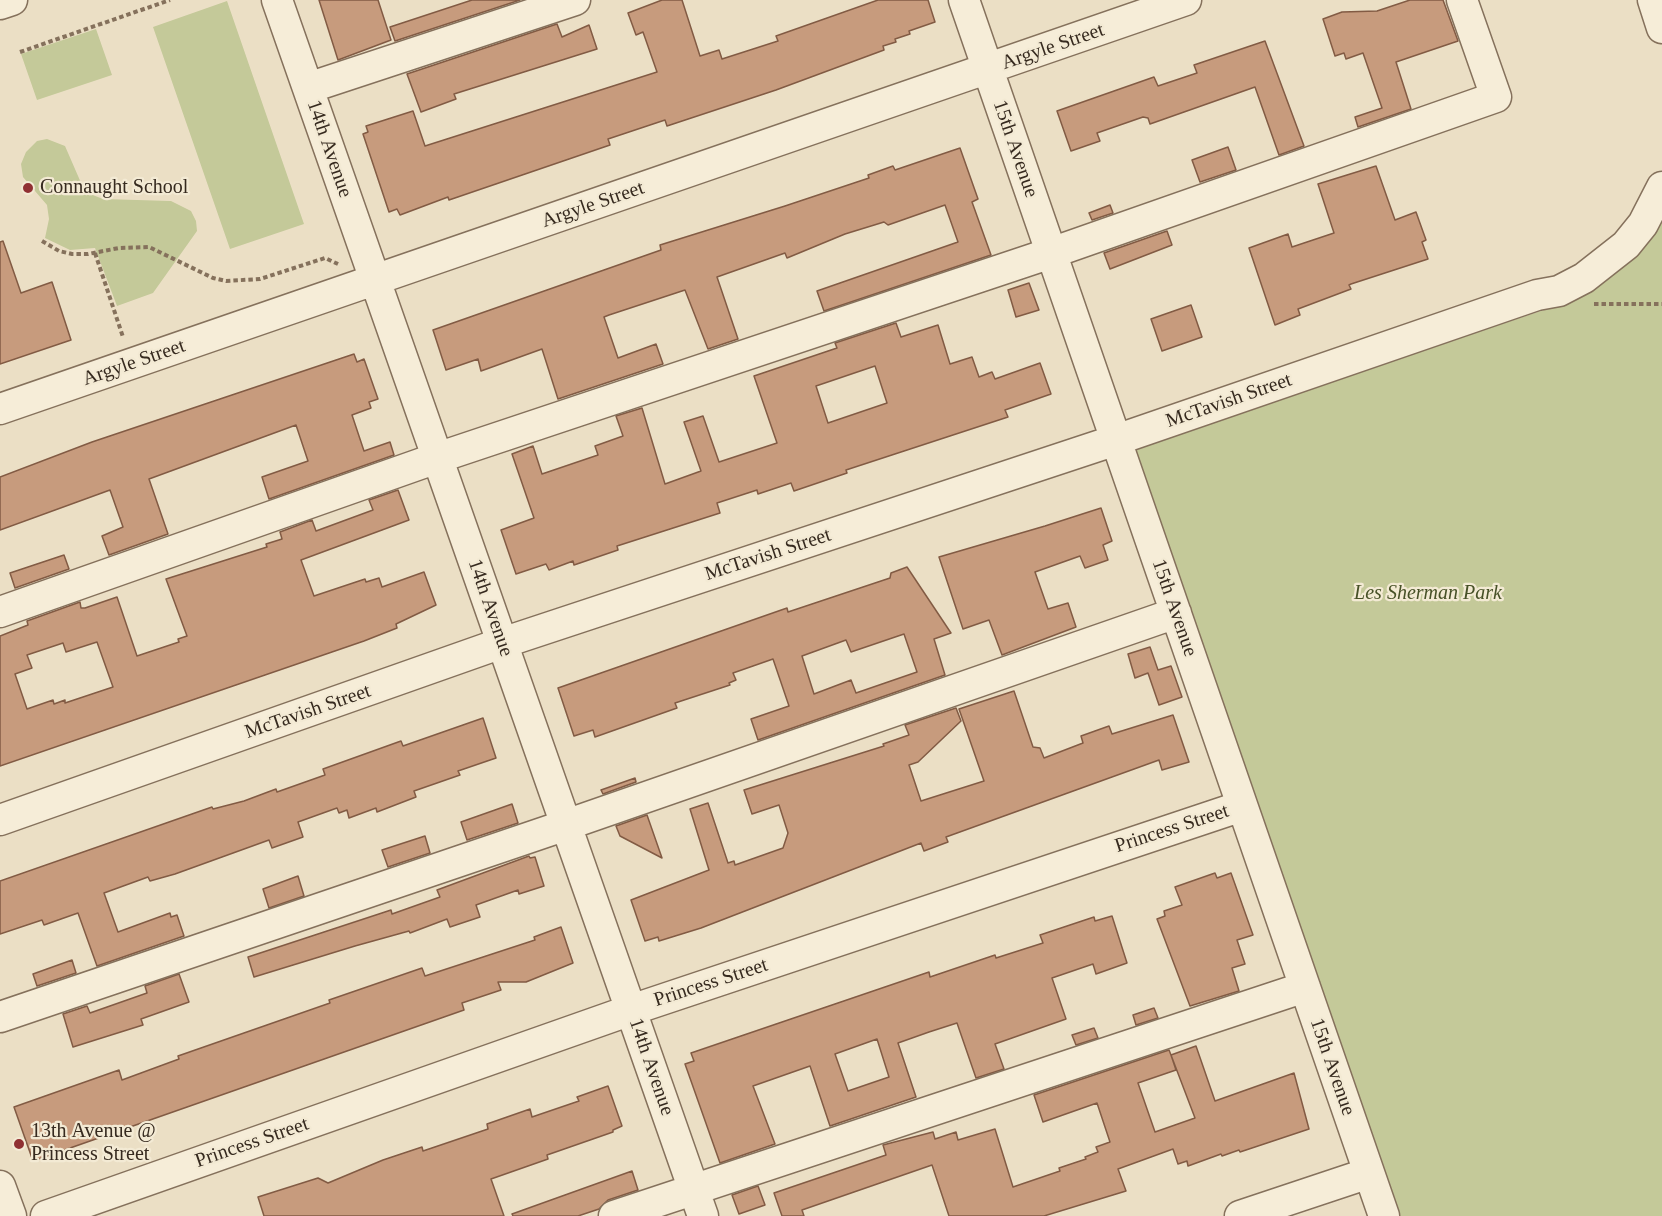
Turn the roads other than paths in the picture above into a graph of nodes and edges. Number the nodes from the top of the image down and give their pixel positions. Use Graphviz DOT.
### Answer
graph roads {
  1 [pos="12,0"];
  2 [pos="277,0"];
  3 [pos="575,0"];
  4 [pos="963,0"];
  5 [pos="1186,0"];
  6 [pos="1462,0"];
  7 [pos="1653,0"];
  8 [pos="0,4"];
  9 [pos="1662,28"];
  10 [pos="987,70"];
  11 [pos="308,88"];
  12 [pos="1662,187"];
  13 [pos="1051,253"];
  14 [pos="375,279"];
  15 [pos="0,409"];
  16 [pos="1116,440"];
  17 [pos="437,458"];
  18 [pos="0,612"];
  19 [pos="1176,613"];
  20 [pos="502,643"];
  21 [pos="1242,806"];
  22 [pos="0,820"];
  23 [pos="566,825"];
  24 [pos="1305,987"];
  25 [pos="631,1010"];
  26 [pos="0,1017"];
  27 [pos="1369,1173"];
  28 [pos="0,1186"];
  29 [pos="693,1188"];
  30 [pos="10,1216"];
  31 [pos="46,1216"];
  32 [pos="614,1216"];
  33 [pos="703,1216"];
  34 [pos="1240,1216"];
  35 [pos="1384,1216"];
  1 -- 8 [label="street"];
  2 -- 11 [label="street, 14th Avenue"];
  3 -- 11 [label="street"];
  4 -- 10 [label="street, 15th Avenue"];
  5 -- 10 [label="street, Argyle Street"];
  6 -- 13 [label="street"];
  7 -- 9 [label="street"];
  10 -- 13 [label="street, 15th Avenue"];
  10 -- 14 [label="street, Argyle Street"];
  11 -- 14 [label="street, 14th Avenue"];
  12 -- 16 [label="street, McTavish Street"];
  13 -- 16 [label="street, 15th Avenue"];
  13 -- 17 [label="street"];
  14 -- 15 [label="street, Argyle Street"];
  14 -- 17 [label="street, 14th Avenue"];
  16 -- 19 [label="street, 15th Avenue"];
  16 -- 20 [label="street, McTavish Street"];
  17 -- 18 [label="street"];
  17 -- 20 [label="street, 14th Avenue"];
  19 -- 21 [label="street, 15th Avenue"];
  19 -- 23 [label="street"];
  20 -- 22 [label="street, McTavish Street"];
  20 -- 23 [label="street, 14th Avenue"];
  21 -- 24 [label="street, 15th Avenue"];
  21 -- 25 [label="street, Princess Street"];
  23 -- 25 [label="street, 14th Avenue"];
  23 -- 26 [label="street"];
  24 -- 27 [label="street, 15th Avenue"];
  24 -- 29 [label="street"];
  25 -- 29 [label="street, 14th Avenue"];
  25 -- 31 [label="street, Princess Street"];
  27 -- 34 [label="street"];
  27 -- 35 [label="street, 15th Avenue"];
  28 -- 30 [label="street"];
  29 -- 32 [label="street"];
  29 -- 33 [label="street, 14th Avenue"];
}
